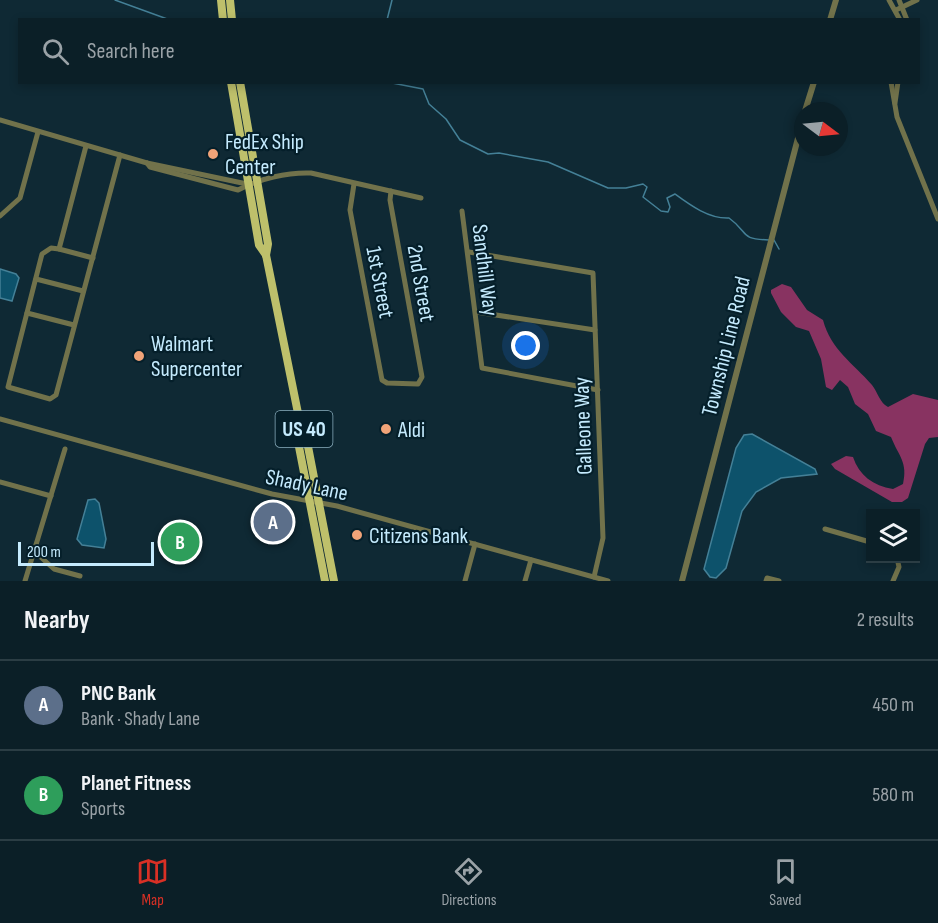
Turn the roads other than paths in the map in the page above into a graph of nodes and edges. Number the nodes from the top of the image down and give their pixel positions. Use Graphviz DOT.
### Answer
graph roads {
  1 [pos="221,0"];
  2 [pos="230,0"];
  3 [pos="836,0"];
  4 [pos="899,0"];
  5 [pos="917,0"];
  6 [pos="891,2"];
  7 [pos="903,7"];
  8 [pos="896,10"];
  9 [pos="223,18"];
  10 [pos="232,18"];
  11 [pos="831,18"];
  12 [pos="899,18"];
  13 [pos="906,18"];
  14 [pos="231,84"];
  15 [pos="240,84"];
  16 [pos="812,84"];
  17 [pos="891,84"];
  18 [pos="898,84"];
  19 [pos="807,102"];
  20 [pos="895,107"];
  21 [pos="0,120"];
  22 [pos="38,132"];
  23 [pos="86,146"];
  24 [pos="794,152"];
  25 [pos="120,155"];
  26 [pos="252,184"];
  27 [pos="354,184"];
  28 [pos="391,191"];
  29 [pos="421,198"];
  30 [pos="462,211"];
  31 [pos="0,216"];
  32 [pos="938,219"];
  33 [pos="59,249"];
  34 [pos="469,252"];
  35 [pos="93,258"];
  36 [pos="36,279"];
  37 [pos="83,291"];
  38 [pos="27,312"];
  39 [pos="476,312"];
  40 [pos="74,325"];
  41 [pos="595,330"];
  42 [pos="422,381"];
  43 [pos="292,386"];
  44 [pos="598,390"];
  45 [pos="0,418"];
  46 [pos="65,449"];
  47 [pos="0,482"];
  48 [pos="51,496"];
  49 [pos="314,502"];
  50 [pos="825,529"];
  51 [pos="866,541"];
  52 [pos="475,544"];
  53 [pos="35,552"];
  54 [pos="531,560"];
  55 [pos="898,563"];
  56 [pos="80,576"];
  57 [pos="594,577"];
  58 [pos="767,579"];
  59 [pos="25,581"];
  60 [pos="326,581"];
  61 [pos="334,581"];
  62 [pos="465,581"];
  63 [pos="525,581"];
  64 [pos="608,581"];
  65 [pos="682,581"];
  66 [pos="778,581"];
  67 [pos="893,581"];
  1 -- 9 [label="main road"];
  2 -- 10 [label="main road"];
  3 -- 11 [label="street"];
  4 -- 6 [label="street"];
  4 -- 7 [label="street"];
  5 -- 7 [label="street"];
  6 -- 8 [label="street"];
  7 -- 8 [label="street"];
  7 -- 13 [label="street"];
  8 -- 12 [label="street"];
  14 -- 26 [label="main road, US 40"];
  15 -- 26 [label="main road, US 40"];
  16 -- 19 [label="street"];
  17 -- 20 [label="street"];
  18 -- 20 [label="street"];
  20 -- 32 [label="street"];
  21 -- 22 [label="street"];
  22 -- 23 [label="street"];
  22 -- 31 [label="street"];
  23 -- 25 [label="street"];
  23 -- 33 [label="street"];
  24 -- 65 [label="street, Township Line Road"];
  25 -- 26 [label="street"];
  25 -- 35 [label="street"];
  26 -- 27 [label="street"];
  26 -- 43 [label="main road, US 40"];
  27 -- 28 [label="street"];
  27 -- 42 [label="street, 1st Street"];
  28 -- 29 [label="street"];
  28 -- 42 [label="street, 2nd Street"];
  30 -- 34 [label="street, Sandhill Way"];
  33 -- 35 [label="street"];
  33 -- 36 [label="street"];
  34 -- 39 [label="street, Sandhill Way"];
  34 -- 41 [label="street, Galleone Way"];
  35 -- 37 [label="street"];
  36 -- 37 [label="street"];
  36 -- 38 [label="street"];
  37 -- 40 [label="street"];
  38 -- 40 [label="street"];
  38 -- 40 [label="street"];
  39 -- 41 [label="street"];
  39 -- 44 [label="street, Sandhill Way"];
  41 -- 44 [label="street, Galleone Way"];
  43 -- 49 [label="main road, US 40"];
  43 -- 49 [label="main road, US 40"];
  44 -- 57 [label="street, Galleone Way"];
  45 -- 49 [label="street, Shady Lane"];
  46 -- 48 [label="street"];
  47 -- 48 [label="street"];
  48 -- 53 [label="street"];
  49 -- 52 [label="street, Shady Lane"];
  49 -- 60 [label="main road, US 40"];
  49 -- 61 [label="main road, US 40"];
  50 -- 51 [label="street"];
  52 -- 54 [label="street, Shady Lane"];
  52 -- 62 [label="street"];
  53 -- 56 [label="street"];
  53 -- 59 [label="street"];
  54 -- 57 [label="street, Shady Lane"];
  54 -- 63 [label="street"];
  55 -- 67 [label="street"];
  57 -- 64 [label="street, Shady Lane"];
  58 -- 66 [label="street"];
}
